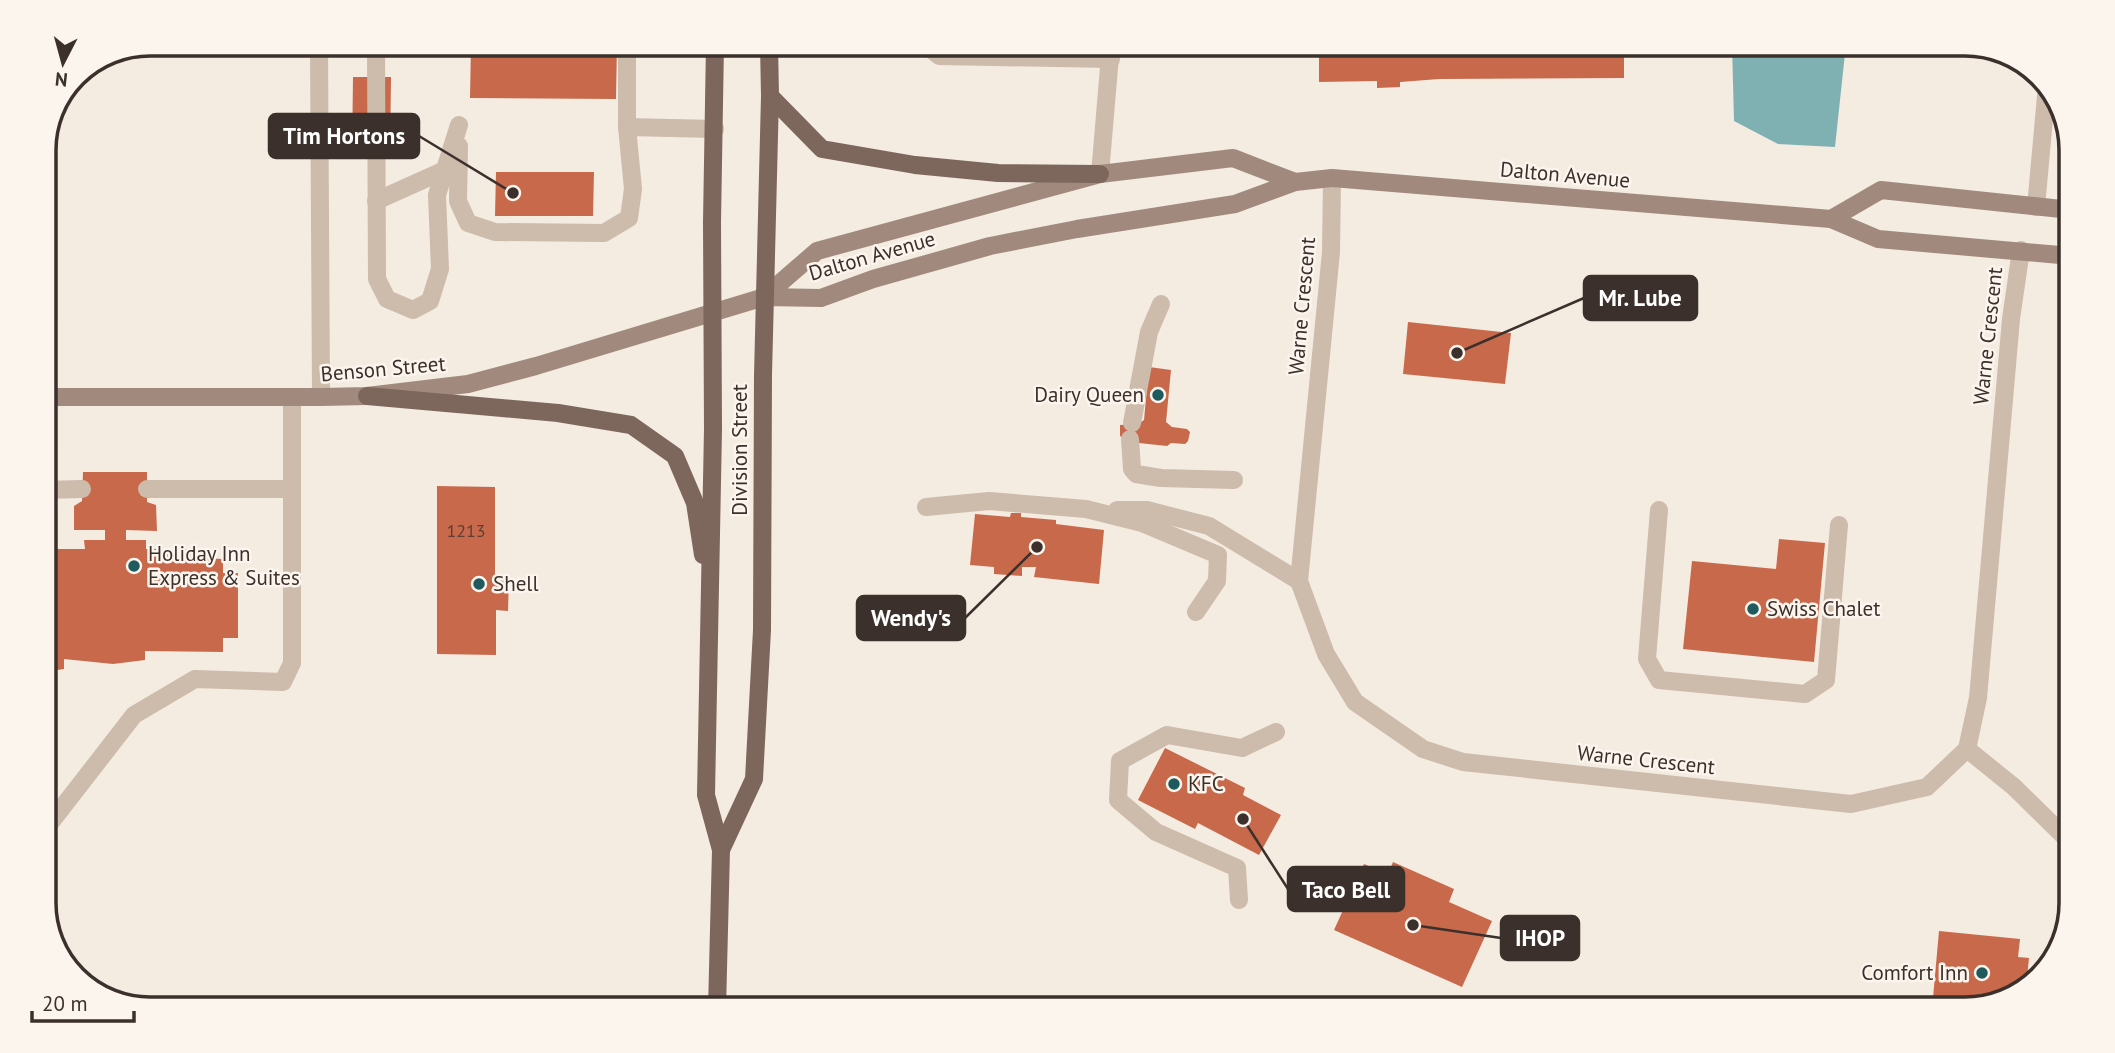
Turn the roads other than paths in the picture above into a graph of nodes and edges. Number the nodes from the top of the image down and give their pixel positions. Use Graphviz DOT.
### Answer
graph roads {
  1 [pos="319,56"];
  2 [pos="376,56"];
  3 [pos="627,56"];
  4 [pos="715,56"];
  5 [pos="769,56"];
  6 [pos="1111,56"];
  7 [pos="770,96"];
  8 [pos="2045,102"];
  9 [pos="627,127"];
  10 [pos="715,129"];
  11 [pos="445,170"];
  12 [pos="1100,174"];
  13 [pos="1332,178"];
  14 [pos="1295,182"];
  15 [pos="376,201"];
  16 [pos="2036,206"];
  17 [pos="2059,209"];
  18 [pos="1831,219"];
  19 [pos="2021,250"];
  20 [pos="2059,255"];
  21 [pos="764,298"];
  22 [pos="1161,304"];
  23 [pos="714,311"];
  24 [pos="367,396"];
  25 [pos="56,397"];
  26 [pos="321,397"];
  27 [pos="292,398"];
  28 [pos="1234,480"];
  29 [pos="82,489"];
  30 [pos="147,489"];
  31 [pos="292,489"];
  32 [pos="56,490"];
  33 [pos="926,507"];
  34 [pos="1086,509"];
  35 [pos="1658,510"];
  36 [pos="1839,525"];
  37 [pos="1299,582"];
  38 [pos="711,607"];
  39 [pos="1196,612"];
  40 [pos="1276,732"];
  41 [pos="1967,749"];
  42 [pos="56,816"];
  43 [pos="2059,831"];
  44 [pos="721,850"];
  45 [pos="1239,900"];
  46 [pos="717,997"];
  1 -- 26 [label="street"];
  2 -- 15 [label="street"];
  3 -- 9 [label="street"];
  4 -- 10 [label="main road, Division Street"];
  5 -- 7 [label="main road, Division Street"];
  6 -- 12 [label="street"];
  7 -- 12 [label="main road"];
  7 -- 21 [label="main road, Division Street"];
  8 -- 16 [label="street"];
  9 -- 10 [label="street"];
  9 -- 11 [label="street"];
  10 -- 23 [label="main road, Division Street"];
  11 -- 15 [label="street"];
  11 -- 15 [label="street"];
  12 -- 14 [label="street, Dalton Avenue"];
  12 -- 21 [label="street, Dalton Avenue"];
  13 -- 14 [label="street, Dalton Avenue"];
  13 -- 18 [label="street, Dalton Avenue"];
  13 -- 37 [label="street, Warne Crescent"];
  14 -- 21 [label="street, Dalton Avenue"];
  16 -- 17 [label="street"];
  16 -- 18 [label="street"];
  18 -- 19 [label="street, Dalton Avenue"];
  19 -- 20 [label="street, Dalton Avenue"];
  19 -- 41 [label="street, Warne Crescent"];
  21 -- 23 [label="street, Benson Street"];
  21 -- 44 [label="main road, Division Street"];
  22 -- 28 [label="street"];
  23 -- 24 [label="street, Benson Street"];
  23 -- 38 [label="main road, Division Street"];
  24 -- 26 [label="street, Benson Street"];
  24 -- 38 [label="main road"];
  25 -- 27 [label="street, Benson Street"];
  26 -- 27 [label="street, Benson Street"];
  27 -- 31 [label="street"];
  29 -- 32 [label="street"];
  30 -- 31 [label="street"];
  31 -- 42 [label="street"];
  33 -- 34 [label="street"];
  34 -- 37 [label="street"];
  34 -- 39 [label="street"];
  35 -- 36 [label="street"];
  37 -- 41 [label="street, Warne Crescent"];
  38 -- 44 [label="main road, Division Street"];
  40 -- 45 [label="street"];
  41 -- 43 [label="street"];
  44 -- 46 [label="main road, Division Street"];
}
